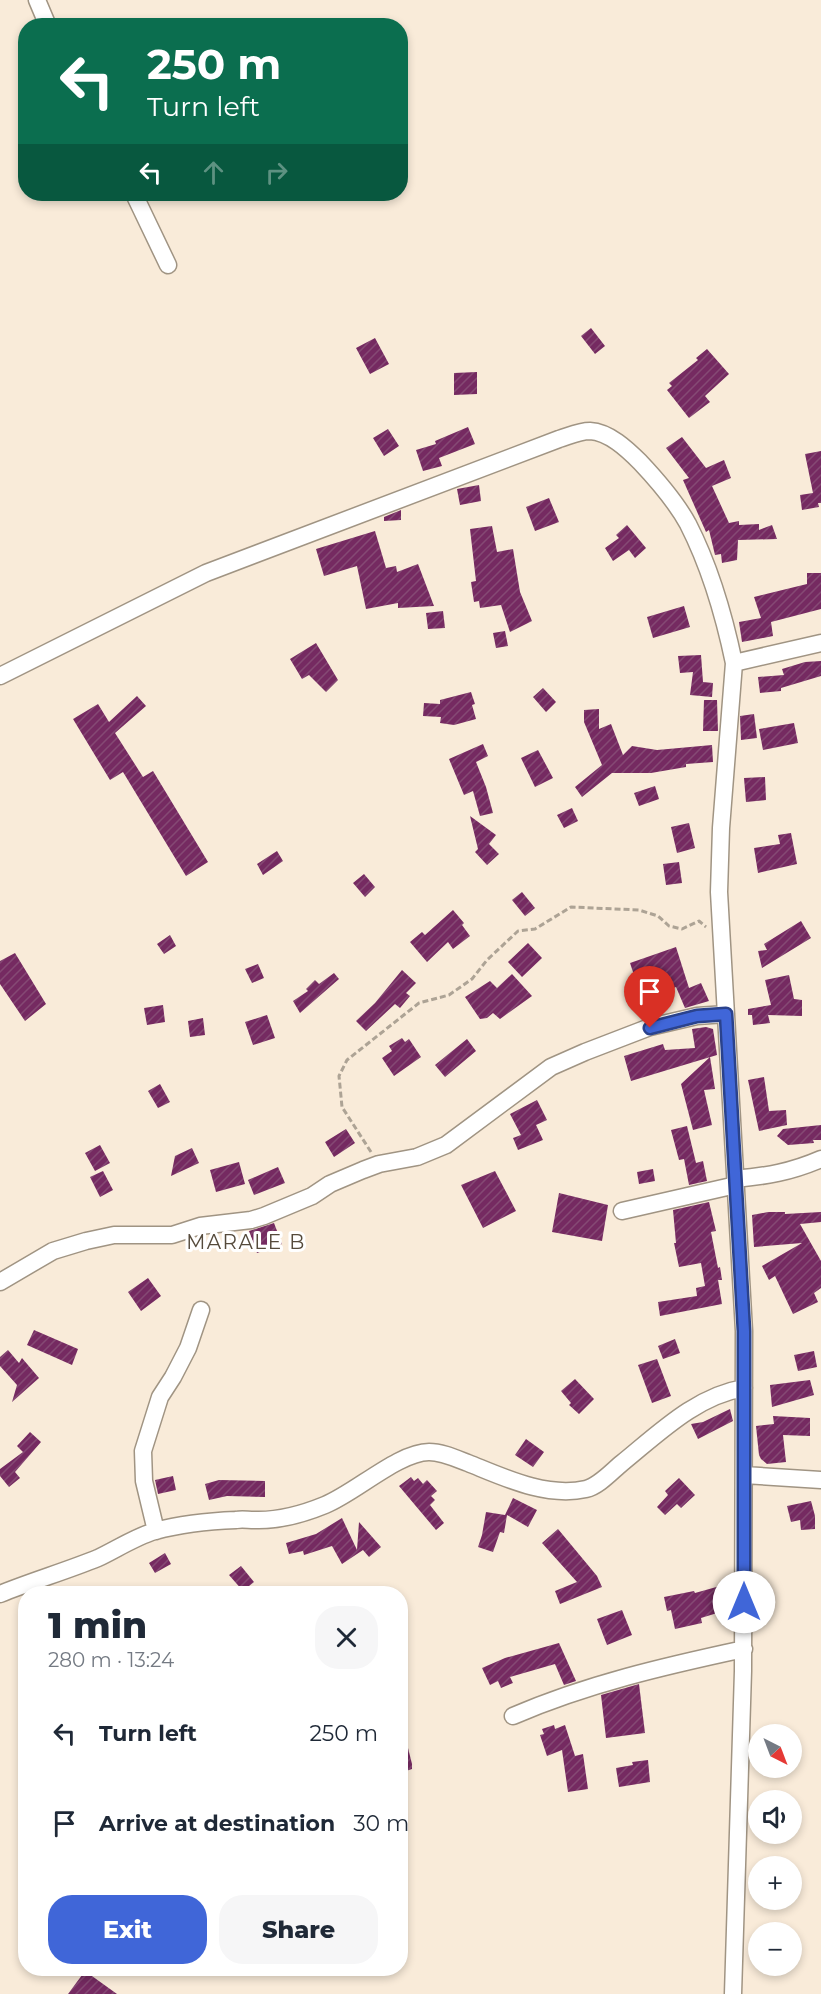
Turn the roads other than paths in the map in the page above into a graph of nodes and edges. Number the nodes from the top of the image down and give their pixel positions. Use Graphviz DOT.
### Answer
graph roads {
  1 [pos="37,0"];
  2 [pos="45,18"];
  3 [pos="137,201"];
  4 [pos="168,265"];
  5 [pos="821,644"];
  6 [pos="734,663"];
  7 [pos="0,676"];
  8 [pos="726,1014"];
  9 [pos="821,1159"];
  10 [pos="735,1182"];
  11 [pos="622,1211"];
  12 [pos="0,1282"];
  13 [pos="201,1310"];
  14 [pos="744,1388"];
  15 [pos="744,1475"];
  16 [pos="821,1480"];
  17 [pos="156,1531"];
  18 [pos="19,1586"];
  19 [pos="18,1587"];
  20 [pos="0,1594"];
  21 [pos="744,1649"];
  22 [pos="513,1716"];
  23 [pos="734,1994"];
  1 -- 2 [label="street"];
  3 -- 4 [label="street"];
  5 -- 6 [label="street"];
  6 -- 7 [label="street"];
  6 -- 8 [label="street"];
  8 -- 10 [label="street"];
  8 -- 12 [label="street"];
  9 -- 10 [label="street"];
  10 -- 11 [label="street"];
  10 -- 14 [label="street"];
  13 -- 17 [label="street"];
  14 -- 15 [label="street"];
  14 -- 17 [label="street"];
  15 -- 16 [label="street"];
  15 -- 21 [label="street"];
  17 -- 18 [label="street"];
  19 -- 20 [label="street"];
  21 -- 22 [label="street"];
  21 -- 23 [label="street"];
}
